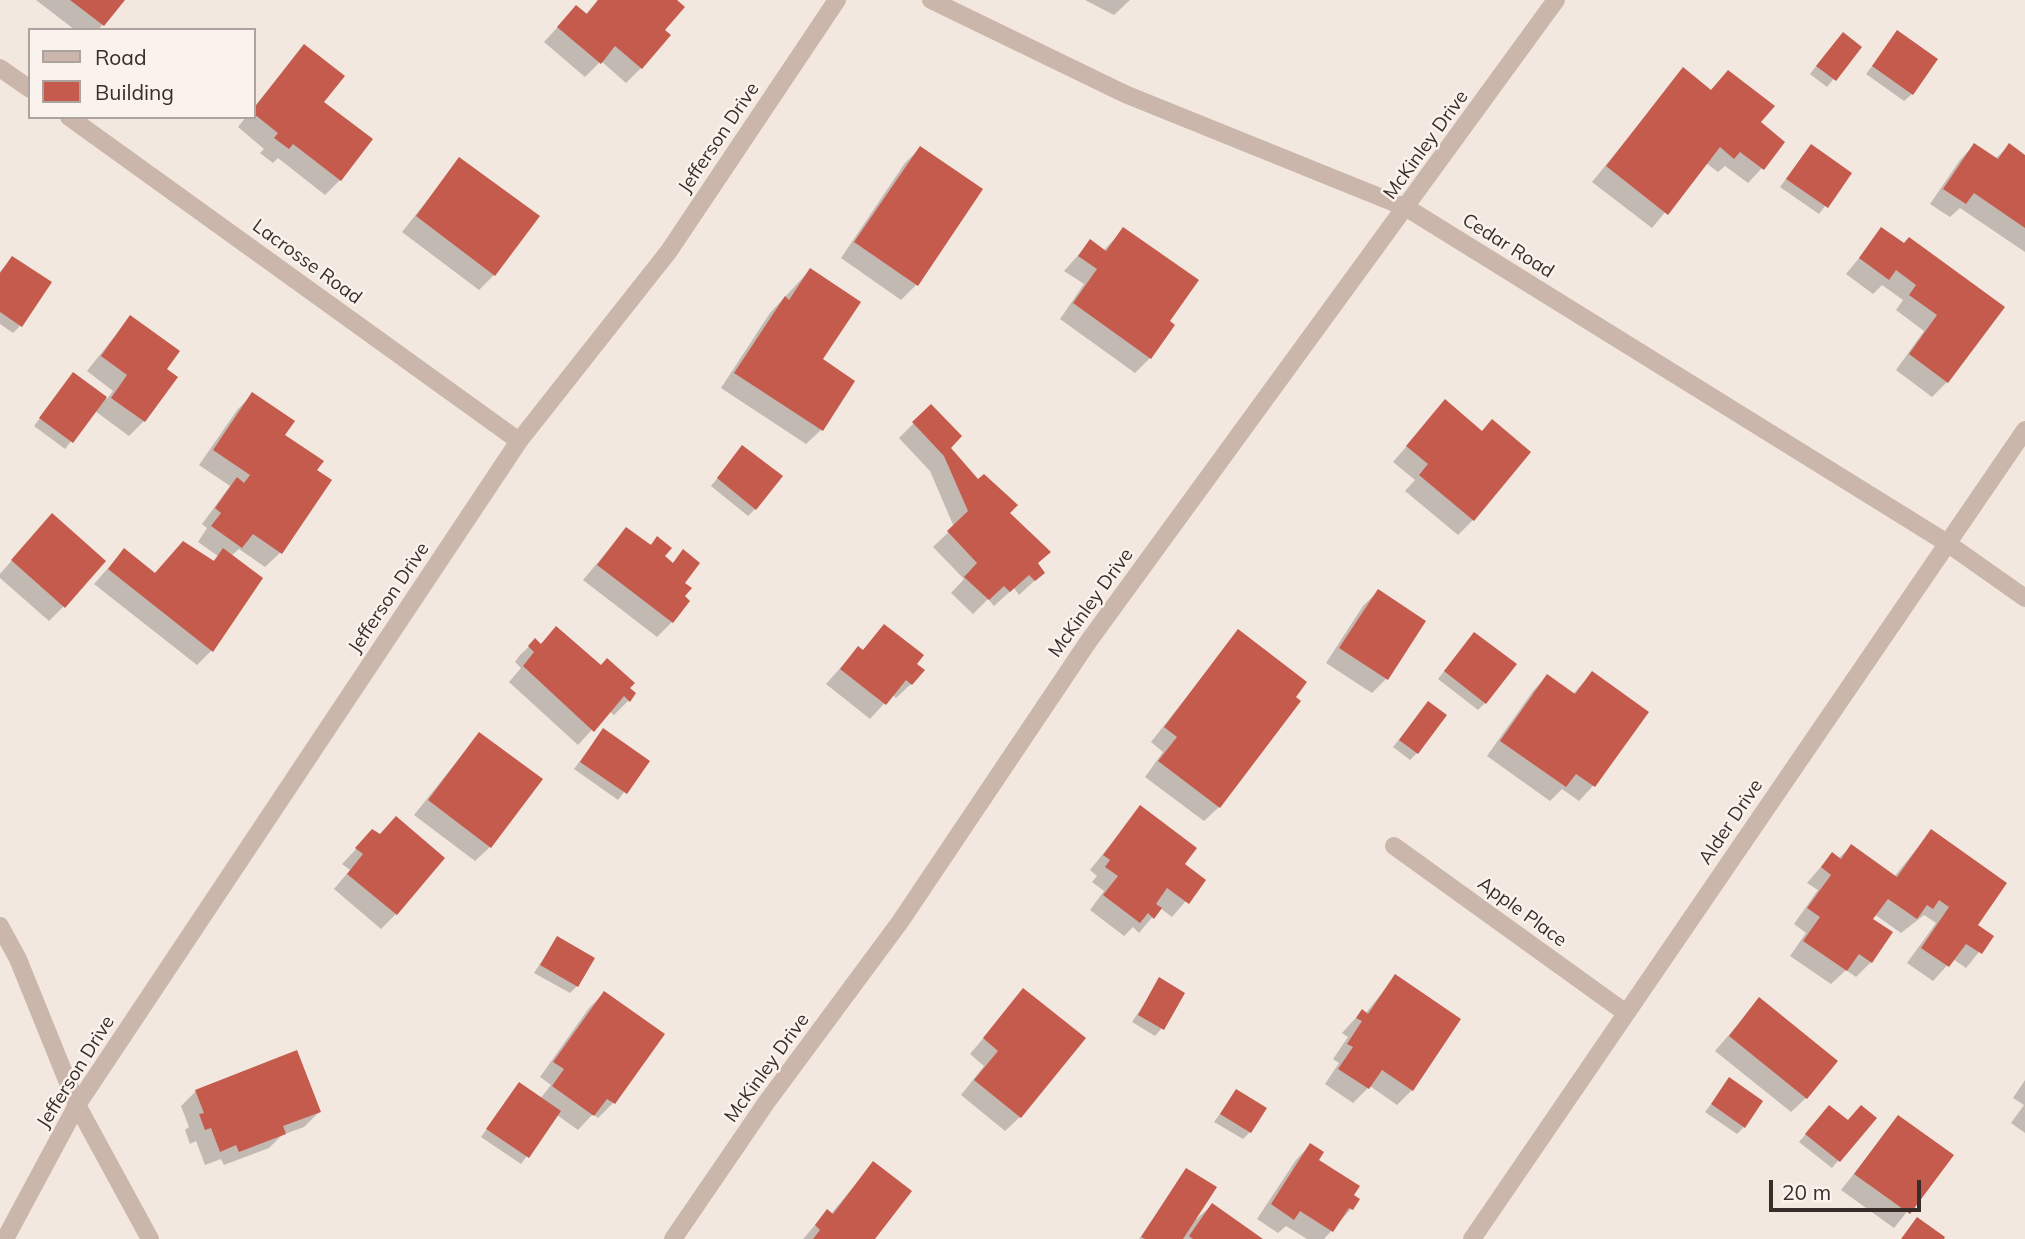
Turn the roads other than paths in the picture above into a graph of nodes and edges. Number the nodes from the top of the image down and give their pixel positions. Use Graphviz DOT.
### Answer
graph roads {
  1 [pos="837,0"];
  2 [pos="931,0"];
  3 [pos="1556,0"];
  4 [pos="0,68"];
  5 [pos="28,88"];
  6 [pos="72,119"];
  7 [pos="1407,208"];
  8 [pos="2025,430"];
  9 [pos="519,441"];
  10 [pos="1947,543"];
  11 [pos="2025,598"];
  12 [pos="1394,846"];
  13 [pos="0,926"];
  14 [pos="1626,1013"];
  15 [pos="77,1105"];
  16 [pos="5,1239"];
  17 [pos="150,1239"];
  18 [pos="673,1239"];
  19 [pos="1472,1239"];
  1 -- 9 [label="street, Jefferson Drive"];
  2 -- 7 [label="street, Cedar Road"];
  3 -- 7 [label="street, McKinley Drive"];
  4 -- 5 [label="street"];
  6 -- 9 [label="street, Lacrosse Road"];
  7 -- 10 [label="street, Cedar Road"];
  7 -- 18 [label="street, McKinley Drive"];
  8 -- 10 [label="street, Alder Drive"];
  9 -- 15 [label="street, Jefferson Drive"];
  10 -- 11 [label="street, Cedar Road"];
  10 -- 14 [label="street, Alder Drive"];
  12 -- 14 [label="street, Apple Place"];
  13 -- 15 [label="street"];
  14 -- 19 [label="street, Alder Drive"];
  15 -- 16 [label="street, Jefferson Drive"];
  15 -- 17 [label="street"];
}
